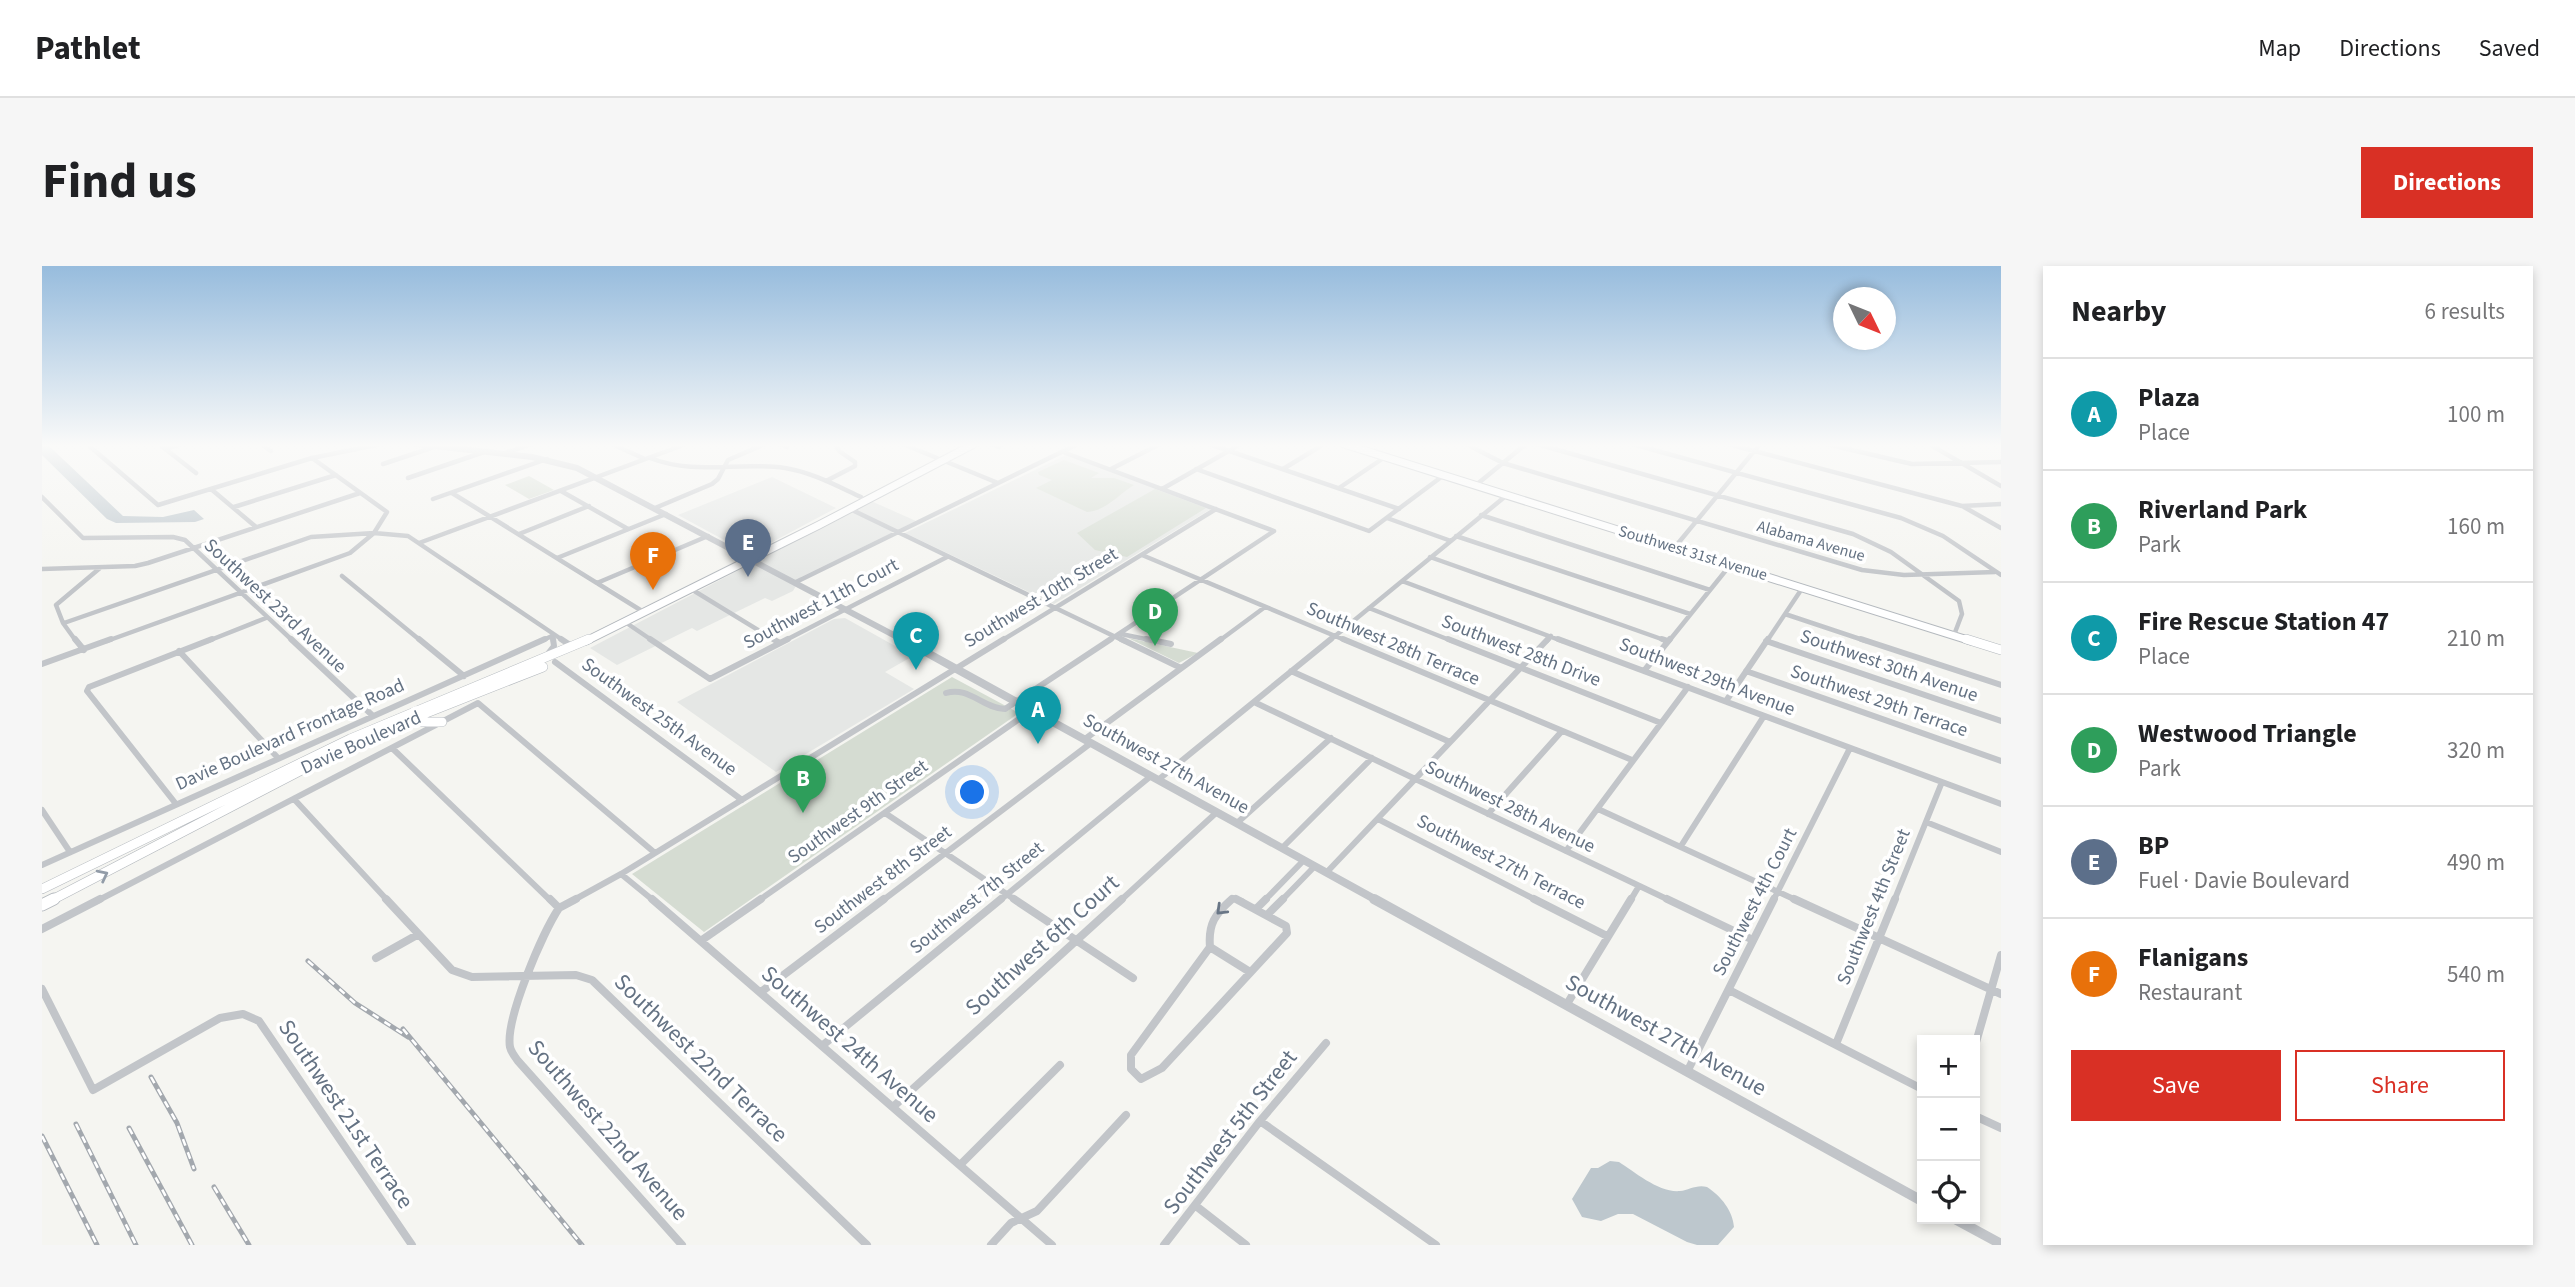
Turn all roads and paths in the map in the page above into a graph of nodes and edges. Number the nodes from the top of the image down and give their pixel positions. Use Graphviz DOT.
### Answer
graph roads {
  1 [pos="138,490"];
  2 [pos="209,490"];
  3 [pos="212,490"];
  4 [pos="289,490"];
  5 [pos="356,490"];
  6 [pos="461,490"];
  7 [pos="564,490"];
  8 [pos="621,490"];
  9 [pos="698,490"];
  10 [pos="843,490"];
  11 [pos="878,490"];
  12 [pos="884,490"];
  13 [pos="984,490"];
  14 [pos="1164,490"];
  15 [pos="1252,490"];
  16 [pos="1344,490"];
  17 [pos="1425,490"];
  18 [pos="1491,490"];
  19 [pos="1594,490"];
  20 [pos="1699,490"];
  21 [pos="1722,490"];
  22 [pos="1798,490"];
  23 [pos="1901,490"];
  24 [pos="561,491"];
  25 [pos="360,493"];
  26 [pos="452,493"];
  27 [pos="1507,495"];
  28 [pos="1718,495"];
  29 [pos="42,497"];
  30 [pos="861,498"];
  31 [pos="433,499"];
  32 [pos="2001,504"];
  33 [pos="589,506"];
  34 [pos="1962,506"];
  35 [pos="234,507"];
  36 [pos="655,508"];
  37 [pos="850,509"];
  38 [pos="1216,509"];
  39 [pos="1399,509"];
  40 [pos="666,514"];
  41 [pos="1482,515"];
  42 [pos="491,516"];
  43 [pos="1387,518"];
  44 [pos="1697,520"];
  45 [pos="256,527"];
  46 [pos="628,528"];
  47 [pos="2001,528"];
  48 [pos="801,532"];
  49 [pos="374,533"];
  50 [pos="897,533"];
  51 [pos="519,534"];
  52 [pos="708,535"];
  53 [pos="1457,536"];
  54 [pos="1451,541"];
  55 [pos="419,543"];
  56 [pos="1675,547"];
  57 [pos="192,548"];
  58 [pos="1142,555"];
  59 [pos="947,556"];
  60 [pos="1430,557"];
  61 [pos="557,558"];
  62 [pos="752,558"];
  63 [pos="1731,565"];
  64 [pos="100,568"];
  65 [pos="42,569"];
  66 [pos="216,569"];
  67 [pos="1995,572"];
  68 [pos="1923,574"];
  69 [pos="2001,575"];
  70 [pos="342,576"];
  71 [pos="1200,580"];
  72 [pos="1402,580"];
  73 [pos="796,582"];
  74 [pos="597,583"];
  75 [pos="1803,587"];
  76 [pos="688,590"];
  77 [pos="1710,590"];
  78 [pos="240,593"];
  79 [pos="1265,607"];
  80 [pos="1054,608"];
  81 [pos="1369,608"];
  82 [pos="845,609"];
  83 [pos="642,611"];
  84 [pos="1690,614"];
  85 [pos="1785,614"];
  86 [pos="266,618"];
  87 [pos="64,623"];
  88 [pos="628,624"];
  89 [pos="1118,635"];
  90 [pos="1954,635"];
  91 [pos="1334,636"];
  92 [pos="1551,636"];
  93 [pos="556,637"];
  94 [pos="584,641"];
  95 [pos="1668,641"];
  96 [pos="1766,641"];
  97 [pos="780,643"];
  98 [pos="1171,644"];
  99 [pos="573,647"];
  100 [pos="84,649"];
  101 [pos="2001,650"];
  102 [pos="179,651"];
  103 [pos="556,658"];
  104 [pos="42,664"];
  105 [pos="1521,667"];
  106 [pos="956,668"];
  107 [pos="1181,668"];
  108 [pos="518,671"];
  109 [pos="1291,671"];
  110 [pos="1644,671"];
  111 [pos="1746,671"];
  112 [pos="464,676"];
  113 [pos="2001,685"];
  114 [pos="1688,687"];
  115 [pos="487,690"];
  116 [pos="946,693"];
  117 [pos="1489,701"];
  118 [pos="1726,701"];
  119 [pos="1018,702"];
  120 [pos="1254,702"];
  121 [pos="478,703"];
  122 [pos="1031,710"];
  123 [pos="372,715"];
  124 [pos="1765,716"];
  125 [pos="442,722"];
  126 [pos="2001,722"];
  127 [pos="1661,723"];
  128 [pos="383,731"];
  129 [pos="1562,731"];
  130 [pos="1331,738"];
  131 [pos="1088,741"];
  132 [pos="1450,742"];
  133 [pos="392,748"];
  134 [pos="1850,748"];
  135 [pos="278,758"];
  136 [pos="1372,758"];
  137 [pos="1632,761"];
  138 [pos="2001,761"];
  139 [pos="1154,778"];
  140 [pos="1415,779"];
  141 [pos="1942,782"];
  142 [pos="294,799"];
  143 [pos="742,800"];
  144 [pos="176,804"];
  145 [pos="2001,804"];
  146 [pos="1598,809"];
  147 [pos="42,810"];
  148 [pos="1217,812"];
  149 [pos="885,813"];
  150 [pos="1488,814"];
  151 [pos="1378,819"];
  152 [pos="1926,822"];
  153 [pos="1237,823"];
  154 [pos="1681,846"];
  155 [pos="1282,848"];
  156 [pos="1566,851"];
  157 [pos="71,852"];
  158 [pos="2001,852"];
  159 [pos="655,853"];
  160 [pos="945,853"];
  161 [pos="1304,860"];
  162 [pos="42,865"];
  163 [pos="1315,866"];
  164 [pos="1327,872"];
  165 [pos="621,874"];
  166 [pos="1639,886"];
  167 [pos="42,888"];
  168 [pos="1778,892"];
  169 [pos="1007,894"];
  170 [pos="42,905"];
  171 [pos="559,908"];
  172 [pos="1257,908"];
  173 [pos="1268,914"];
  174 [pos="42,929"];
  175 [pos="416,934"];
  176 [pos="1607,936"];
  177 [pos="1879,939"];
  178 [pos="702,940"];
  179 [pos="1076,940"];
  180 [pos="1754,940"];
  181 [pos="1210,947"];
  182 [pos="2001,955"];
  183 [pos="376,958"];
  184 [pos="1250,972"];
  185 [pos="529,975"];
  186 [pos="1133,978"];
  187 [pos="42,989"];
  188 [pos="1990,989"];
  189 [pos="1729,990"];
  190 [pos="761,992"];
  191 [pos="2001,994"];
  192 [pos="1566,1004"];
  193 [pos="1978,1035"];
  194 [pos="1326,1043"];
  195 [pos="1836,1044"];
  196 [pos="823,1045"];
  197 [pos="1060,1065"];
  198 [pos="1688,1070"];
  199 [pos="1917,1086"];
  200 [pos="894,1106"];
  201 [pos="1126,1115"];
  202 [pos="1980,1118"];
  203 [pos="1260,1121"];
  204 [pos="2001,1128"];
  205 [pos="960,1165"];
  206 [pos="1917,1197"];
  207 [pos="1196,1206"];
  208 [pos="1021,1217"];
  209 [pos="1964,1224"];
  210 [pos="2001,1244"];
  211 [pos="412,1245"];
  212 [pos="682,1245"];
  213 [pos="867,1245"];
  214 [pos="991,1245"];
  215 [pos="1052,1245"];
  216 [pos="1164,1245"];
  217 [pos="1246,1245"];
  218 [pos="1436,1245"];
  1 -- 2 [label="street"];
  3 -- 35 [label="street"];
  4 -- 35 [label="street"];
  5 -- 25 [label="street"];
  6 -- 26 [label="street"];
  7 -- 24 [label="street"];
  8 -- 36 [label="street, Southwest 27th Avenue"];
  9 -- 36 [label="street"];
  10 -- 30 [label="street"];
  11 -- 30 [label="main road, Davie Boulevard"];
  12 -- 37 [label="main road, Davie Boulevard"];
  13 -- 50 [label="street"];
  14 -- 38 [label="street"];
  15 -- 43 [label="street"];
  16 -- 39 [label="street"];
  17 -- 39 [label="street"];
  18 -- 27 [label="main road, Southwest 31st Avenue"];
  19 -- 44 [label="street, Alabama Avenue"];
  20 -- 28 [label="street"];
  21 -- 28 [label="street"];
  22 -- 67 [label="street"];
  23 -- 34 [label="street"];
  24 -- 33 [label="street"];
  24 -- 42 [label="street"];
  25 -- 45 [label="street"];
  25 -- 49 [label="street"];
  26 -- 31 [label="street"];
  26 -- 42 [label="street"];
  27 -- 41 [label="street, Southwest 7th Street"];
  27 -- 56 [label="main road, Southwest 31st Avenue"];
  28 -- 44 [label="street"];
  28 -- 68 [label="street"];
  29 -- 57 [label="street, Southwest 23rd Avenue"];
  30 -- 37 [label="main road"];
  30 -- 48 [label="main road, Davie Boulevard"];
  32 -- 34 [label="street"];
  33 -- 46 [label="street"];
  33 -- 51 [label="street"];
  34 -- 47 [label="street"];
  35 -- 45 [label="street"];
  36 -- 40 [label="street, Southwest 27th Avenue"];
  37 -- 48 [label="main road, Davie Boulevard"];
  37 -- 50 [label="street"];
  38 -- 58 [label="street, Southwest 10th Street"];
  38 -- 71 [label="street"];
  39 -- 43 [label="street"];
  40 -- 46 [label="street"];
  40 -- 52 [label="street, Southwest 27th Avenue"];
  41 -- 53 [label="street, Southwest 7th Street"];
  41 -- 77 [label="street"];
  42 -- 51 [label="street"];
  42 -- 55 [label="street"];
  43 -- 54 [label="street"];
  44 -- 56 [label="street"];
  44 -- 68 [label="street, Alabama Avenue"];
  45 -- 57 [label="street"];
  46 -- 61 [label="street"];
  48 -- 62 [label="main road, Davie Boulevard"];
  49 -- 55 [label="street, Southwest 25th Avenue"];
  49 -- 66 [label="street, Southwest 25th Avenue"];
  49 -- 78 [label="street"];
  50 -- 59 [label="street"];
  50 -- 73 [label="street"];
  51 -- 61 [label="street"];
  52 -- 62 [label="street, Southwest 27th Avenue"];
  52 -- 74 [label="street"];
  53 -- 54 [label="street, Southwest 7th Street"];
  53 -- 84 [label="street"];
  54 -- 60 [label="street, Southwest 7th Street"];
  55 -- 93 [label="street, Southwest 25th Avenue"];
  56 -- 63 [label="main road, Southwest 31st Avenue"];
  57 -- 64 [label="street"];
  57 -- 66 [label="street, Southwest 23rd Avenue"];
  58 -- 71 [label="street, Southwest 28th Terrace"];
  58 -- 80 [label="street, Southwest 10th Street"];
  59 -- 80 [label="street"];
  59 -- 82 [label="street, Southwest 11th Court"];
  60 -- 72 [label="street, Southwest 7th Street"];
  60 -- 95 [label="street"];
  61 -- 74 [label="street"];
  62 -- 73 [label="street, Southwest 27th Avenue"];
  62 -- 76 [label="main road, Davie Boulevard"];
  63 -- 75 [label="main road, Southwest 31st Avenue"];
  63 -- 77 [label="street"];
  64 -- 65 [label="street"];
  64 -- 87 [label="street"];
  66 -- 78 [label="street, Southwest 23rd Avenue"];
  66 -- 87 [label="street, Southwest 25th Avenue"];
  67 -- 68 [label="street, Alabama Avenue"];
  67 -- 69 [label="street"];
  68 -- 90 [label="street"];
  70 -- 112 [label="street"];
  71 -- 79 [label="street, Southwest 28th Terrace"];
  71 -- 89 [label="street"];
  72 -- 81 [label="street, Southwest 7th Street"];
  72 -- 92 [label="street, Southwest 29th Avenue"];
  73 -- 82 [label="street, Southwest 27th Avenue"];
  74 -- 83 [label="street"];
  75 -- 85 [label="street"];
  75 -- 90 [label="main road, Southwest 31st Avenue"];
  76 -- 83 [label="main road, Davie Boulevard"];
  76 -- 88 [label="main road, Davie Boulevard"];
  76 -- 97 [label="street"];
  77 -- 84 [label="street"];
  78 -- 86 [label="street, Southwest 23rd Avenue"];
  78 -- 100 [label="street"];
  79 -- 91 [label="street, Southwest 28th Terrace"];
  79 -- 107 [label="street, Southwest 8th Street"];
  80 -- 89 [label="street"];
  80 -- 106 [label="street, Southwest 10th Street"];
  81 -- 91 [label="street, Southwest 7th Street"];
  81 -- 105 [label="street, Southwest 28th Drive"];
  82 -- 97 [label="street, Southwest 11th Court"];
  82 -- 106 [label="street, Southwest 27th Avenue"];
  83 -- 94 [label="main road, Davie Boulevard"];
  84 -- 95 [label="street"];
  85 -- 96 [label="street"];
  85 -- 113 [label="street"];
  86 -- 102 [label="street"];
  86 -- 123 [label="street, Southwest 23rd Avenue"];
  87 -- 100 [label="street"];
  88 -- 97 [label="street, Southwest 11th Court"];
  88 -- 103 [label="main road, Davie Boulevard"];
  89 -- 98 [label="street"];
  89 -- 107 [label="street"];
  89 -- 119 [label="street"];
  90 -- 101 [label="main road, Southwest 31st Avenue"];
  91 -- 109 [label="street, Southwest 7th Street"];
  91 -- 117 [label="street, Southwest 28th Terrace"];
  92 -- 105 [label="street"];
  92 -- 110 [label="street, Southwest 29th Avenue"];
  93 -- 99 [label="street, Southwest 25th Avenue"];
  93 -- 103 [label="street, Southwest 25th Avenue"];
  93 -- 108 [label="street"];
  93 -- 112 [label="street, Davie Boulevard Frontage Road"];
  94 -- 99 [label="main road, Davie Boulevard"];
  94 -- 103 [label="main road"];
  95 -- 110 [label="street"];
  96 -- 111 [label="street"];
  96 -- 126 [label="street, Southwest 30th Avenue"];
  99 -- 103 [label="main road, Davie Boulevard"];
  100 -- 104 [label="street"];
  102 -- 135 [label="street"];
  102 -- 144 [label="street"];
  103 -- 108 [label="main road, Davie Boulevard"];
  103 -- 115 [label="main road, Davie Boulevard"];
  103 -- 143 [label="street, Southwest 25th Avenue"];
  105 -- 117 [label="street"];
  105 -- 127 [label="street, Southwest 28th Drive"];
  106 -- 119 [label="street, Southwest 27th Avenue"];
  106 -- 143 [label="street, Southwest 10th Street"];
  107 -- 131 [label="street, Southwest 8th Street"];
  108 -- 167 [label="main road, Davie Boulevard"];
  109 -- 120 [label="street, Southwest 7th Street"];
  109 -- 132 [label="street"];
  110 -- 114 [label="street, Southwest 29th Avenue"];
  111 -- 118 [label="street"];
  111 -- 138 [label="street, Southwest 29th Terrace"];
  112 -- 123 [label="street, Davie Boulevard Frontage Road"];
  114 -- 118 [label="street, Southwest 29th Avenue"];
  114 -- 127 [label="street"];
  115 -- 121 [label="main road"];
  115 -- 128 [label="main road, Davie Boulevard"];
  116 -- 119 [label="street"];
  117 -- 129 [label="street, Southwest 28th Terrace"];
  117 -- 132 [label="street"];
  118 -- 124 [label="street, Southwest 29th Avenue"];
  119 -- 122 [label="street, Southwest 27th Avenue"];
  120 -- 130 [label="street, Southwest 28th Avenue"];
  120 -- 139 [label="street, Southwest 7th Street"];
  121 -- 125 [label="street"];
  121 -- 159 [label="street"];
  122 -- 131 [label="street, Southwest 27th Avenue"];
  122 -- 149 [label="street, Southwest 9th Street"];
  123 -- 135 [label="street, Davie Boulevard Frontage Road"];
  124 -- 134 [label="street, Southwest 29th Avenue"];
  124 -- 154 [label="street"];
  125 -- 128 [label="main road"];
  125 -- 133 [label="street"];
  127 -- 137 [label="street"];
  170 -- 128 [label="main road, Davie Boulevard, one-way"];
  129 -- 137 [label="street, Southwest 28th Terrace"];
  129 -- 150 [label="street"];
  130 -- 136 [label="street, Southwest 28th Avenue"];
  130 -- 153 [label="street"];
  131 -- 139 [label="street, Southwest 27th Avenue"];
  131 -- 160 [label="street, Southwest 8th Street"];
  132 -- 140 [label="street"];
  133 -- 142 [label="street"];
  133 -- 171 [label="street"];
  134 -- 141 [label="street, Southwest 29th Avenue"];
  134 -- 168 [label="street, Southwest 4th Court"];
  135 -- 144 [label="street, Davie Boulevard Frontage Road"];
  136 -- 140 [label="street, Southwest 28th Avenue"];
  136 -- 155 [label="street"];
  137 -- 146 [label="street"];
  139 -- 148 [label="street, Southwest 27th Avenue"];
  139 -- 169 [label="street, Southwest 7th Street"];
  140 -- 150 [label="street, Southwest 28th Avenue"];
  140 -- 151 [label="street"];
  141 -- 145 [label="street, Southwest 29th Avenue"];
  141 -- 152 [label="street, Southwest 4th Street"];
  142 -- 174 [label="street"];
  142 -- 175 [label="street"];
  143 -- 159 [label="street, Southwest 10th Street"];
  144 -- 157 [label="street, Davie Boulevard Frontage Road"];
  146 -- 154 [label="street"];
  146 -- 156 [label="street"];
  147 -- 157 [label="street"];
  148 -- 153 [label="street, Southwest 27th Avenue"];
  148 -- 179 [label="street, Southwest 6th Court"];
  149 -- 160 [label="street"];
  149 -- 178 [label="street, Southwest 9th Street"];
  150 -- 156 [label="street, Southwest 28th Avenue"];
  151 -- 164 [label="street"];
  151 -- 176 [label="street, Southwest 27th Terrace"];
  152 -- 158 [label="street"];
  152 -- 177 [label="street, Southwest 4th Street"];
  153 -- 155 [label="street, Southwest 27th Avenue"];
  154 -- 168 [label="street"];
  155 -- 161 [label="street, Southwest 27th Avenue"];
  156 -- 166 [label="street, Southwest 28th Avenue"];
  157 -- 162 [label="street, Davie Boulevard Frontage Road"];
  159 -- 165 [label="street, Southwest 10th Street"];
  160 -- 169 [label="street"];
  160 -- 190 [label="street, Southwest 8th Street"];
  161 -- 163 [label="street, Southwest 27th Avenue"];
  161 -- 172 [label="street"];
  163 -- 164 [label="street, Southwest 27th Avenue"];
  163 -- 173 [label="street"];
  164 -- 192 [label="street, Southwest 27th Avenue"];
  165 -- 171 [label="street, Southwest 10th Street"];
  165 -- 178 [label="street, Southwest 24th Avenue"];
  166 -- 176 [label="street"];
  166 -- 180 [label="street, Southwest 28th Avenue"];
  168 -- 177 [label="street"];
  168 -- 180 [label="street, Southwest 4th Court"];
  169 -- 179 [label="street"];
  169 -- 196 [label="street, Southwest 7th Street"];
  171 -- 185 [label="street"];
  172 -- 173 [label="street"];
  172 -- 181 [label="street, one-way"];
  173 -- 184 [label="street"];
  175 -- 183 [label="street"];
  175 -- 185 [label="street"];
  176 -- 192 [label="street"];
  177 -- 188 [label="street"];
  177 -- 195 [label="street, Southwest 4th Street"];
  178 -- 190 [label="street, Southwest 24th Avenue"];
  179 -- 186 [label="street"];
  179 -- 200 [label="street, Southwest 6th Court"];
  180 -- 189 [label="street, Southwest 4th Court"];
  181 -- 184 [label="street"];
  181 -- 184 [label="street"];
  182 -- 188 [label="street"];
  185 -- 212 [label="street, Southwest 22nd Avenue"];
  185 -- 213 [label="street, Southwest 22nd Terrace"];
  187 -- 211 [label="street, Southwest 21st Terrace"];
  188 -- 191 [label="street"];
  188 -- 193 [label="street"];
  189 -- 195 [label="street"];
  189 -- 198 [label="street, Southwest 4th Court"];
  190 -- 196 [label="street, Southwest 24th Avenue"];
  192 -- 198 [label="street, Southwest 27th Avenue"];
  194 -- 203 [label="street, Southwest 5th Street"];
  195 -- 199 [label="street"];
  196 -- 200 [label="street, Southwest 24th Avenue"];
  197 -- 205 [label="street"];
  198 -- 206 [label="street, Southwest 27th Avenue"];
  200 -- 205 [label="street, Southwest 24th Avenue"];
  201 -- 208 [label="street"];
  202 -- 204 [label="street"];
  203 -- 207 [label="street, Southwest 5th Street"];
  203 -- 218 [label="street"];
  205 -- 208 [label="street, Southwest 24th Avenue"];
  207 -- 216 [label="street, Southwest 5th Street"];
  207 -- 217 [label="street"];
  208 -- 214 [label="street"];
  208 -- 215 [label="street, Southwest 24th Avenue"];
  209 -- 210 [label="street"];
}
